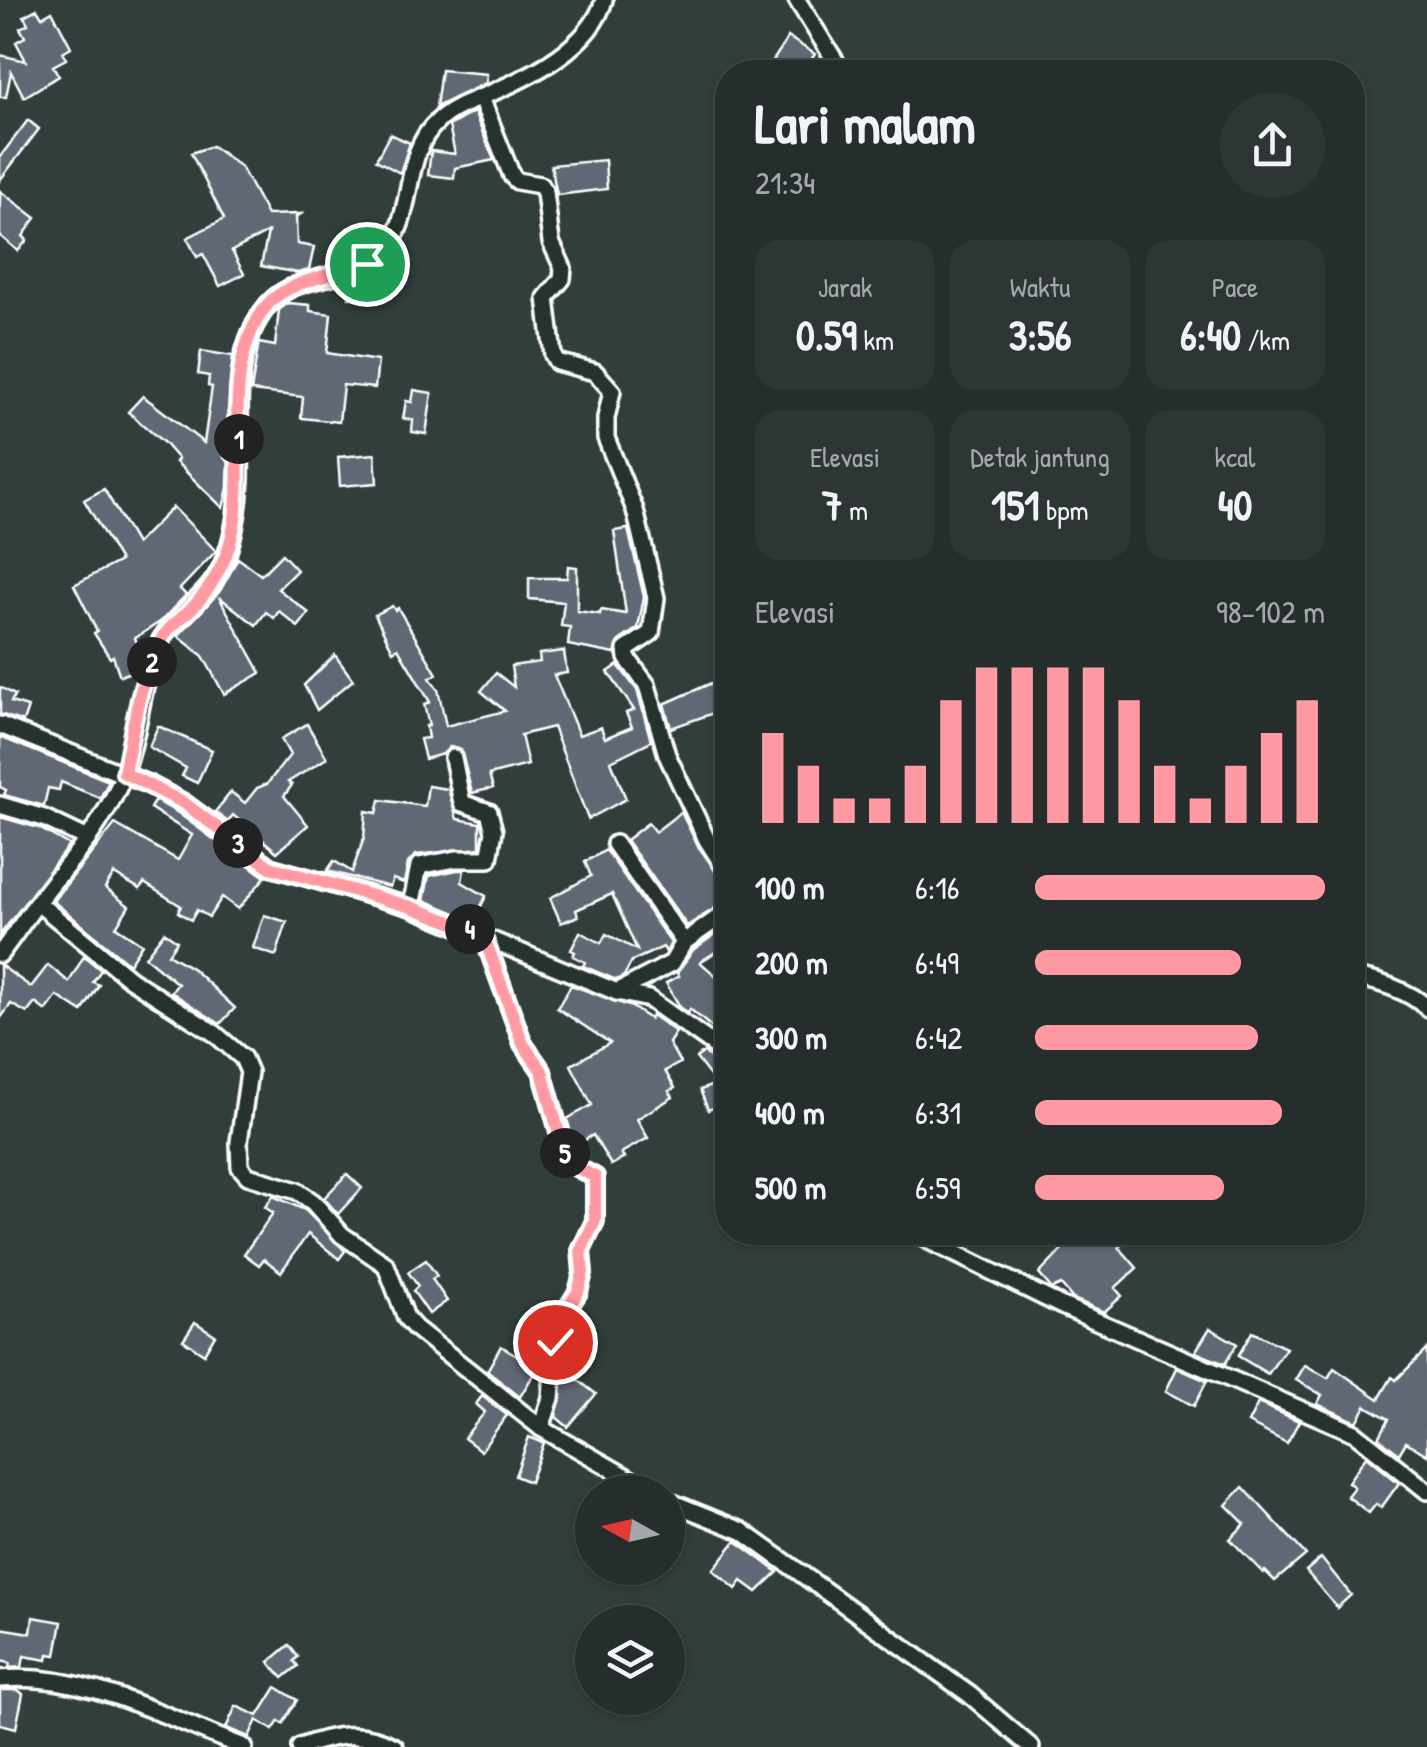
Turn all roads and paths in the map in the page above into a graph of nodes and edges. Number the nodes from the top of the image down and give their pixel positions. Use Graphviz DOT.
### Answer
graph roads {
  1 [pos="604,0"];
  2 [pos="797,0"];
  3 [pos="835,60"];
  4 [pos="480,98"];
  5 [pos="0,725"];
  6 [pos="453,758"];
  7 [pos="124,773"];
  8 [pos="0,805"];
  9 [pos="88,839"];
  10 [pos="615,844"];
  11 [pos="715,853"];
  12 [pos="39,904"];
  13 [pos="411,907"];
  14 [pos="715,920"];
  15 [pos="483,934"];
  16 [pos="684,942"];
  17 [pos="0,954"];
  18 [pos="1365,981"];
  19 [pos="617,992"];
  20 [pos="1427,1008"];
  21 [pos="715,1045"];
  22 [pos="938,1245"];
  23 [pos="541,1428"];
  24 [pos="623,1475"];
  25 [pos="1427,1491"];
  26 [pos="685,1508"];
  27 [pos="0,1679"];
  28 [pos="244,1747"];
  29 [pos="300,1747"];
  30 [pos="395,1747"];
  31 [pos="1032,1747"];
  1 -- 4 [label="street"];
  2 -- 3 [label="street"];
  4 -- 7 [label="street"];
  4 -- 11 [label="street"];
  5 -- 7 [label="street"];
  6 -- 13 [label="street"];
  7 -- 9 [label="street"];
  7 -- 13 [label="street"];
  8 -- 9 [label="street"];
  9 -- 12 [label="street"];
  10 -- 16 [label="street"];
  12 -- 17 [label="street"];
  12 -- 23 [label="street"];
  13 -- 15 [label="street"];
  14 -- 16 [label="street"];
  15 -- 19 [label="street"];
  15 -- 23 [label="street"];
  16 -- 19 [label="street"];
  18 -- 20 [label="street"];
  19 -- 21 [label="street"];
  22 -- 25 [label="street"];
  23 -- 24 [label="street"];
  26 -- 31 [label="street"];
  27 -- 28 [label="street"];
  29 -- 30 [label="street"];
}
